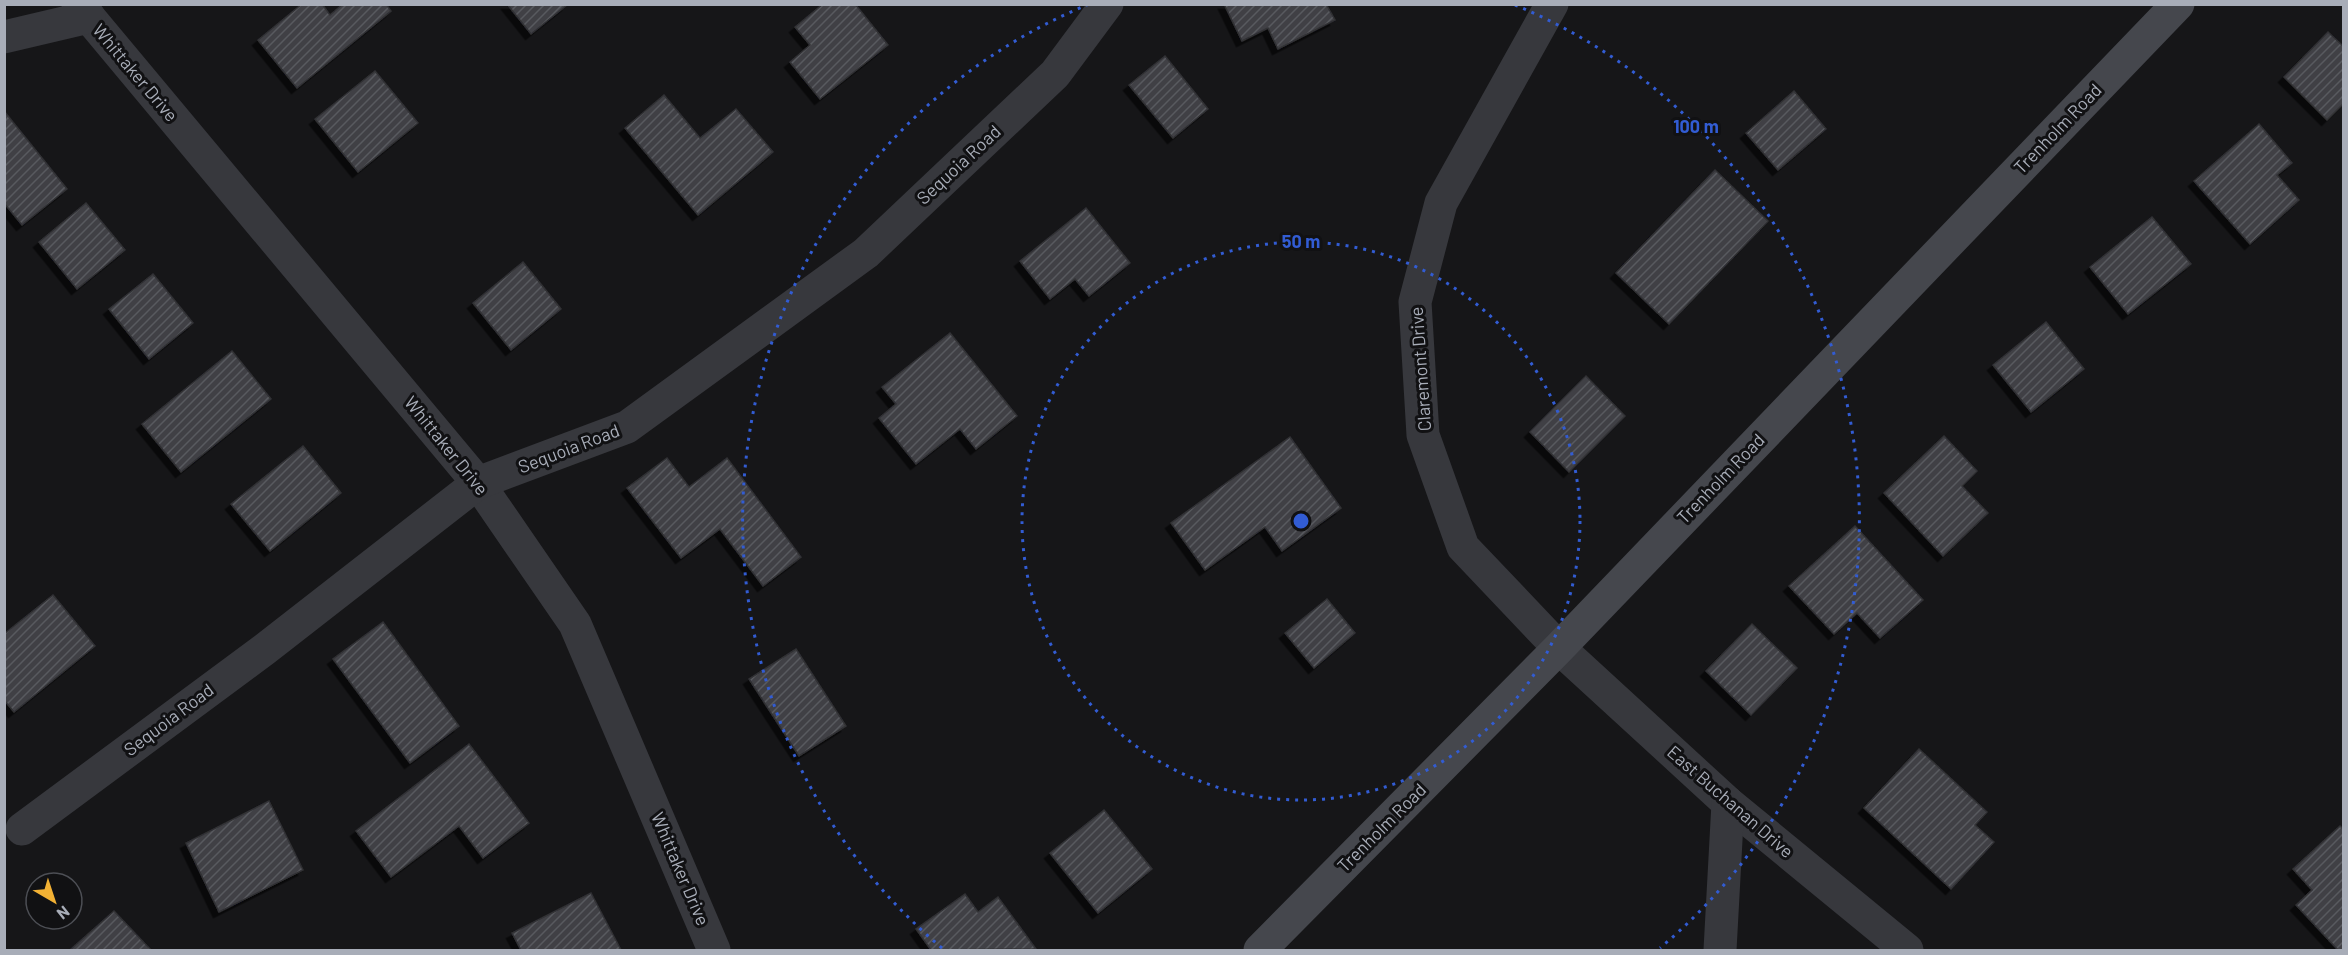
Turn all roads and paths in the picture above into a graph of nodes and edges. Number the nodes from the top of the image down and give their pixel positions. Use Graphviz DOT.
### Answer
graph roads {
  1 [pos="1107,4"];
  2 [pos="1552,4"];
  3 [pos="2178,4"];
  4 [pos="84,11"];
  5 [pos="4,37"];
  6 [pos="478,483"];
  7 [pos="1559,648"];
  8 [pos="1728,803"];
  9 [pos="22,829"];
  10 [pos="714,951"];
  11 [pos="1260,951"];
  12 [pos="1720,951"];
  13 [pos="1906,951"];
  1 -- 6 [label="street, Sequoia Road"];
  2 -- 7 [label="street, Claremont Drive"];
  3 -- 7 [label="main road, Trenholm Road"];
  4 -- 5 [label="street"];
  4 -- 6 [label="street, Whittaker Drive"];
  6 -- 9 [label="street, Sequoia Road"];
  6 -- 10 [label="street, Whittaker Drive"];
  7 -- 8 [label="street, East Buchanan Drive"];
  7 -- 11 [label="main road, Trenholm Road"];
  8 -- 12 [label="street"];
  8 -- 13 [label="street, East Buchanan Drive"];
}
